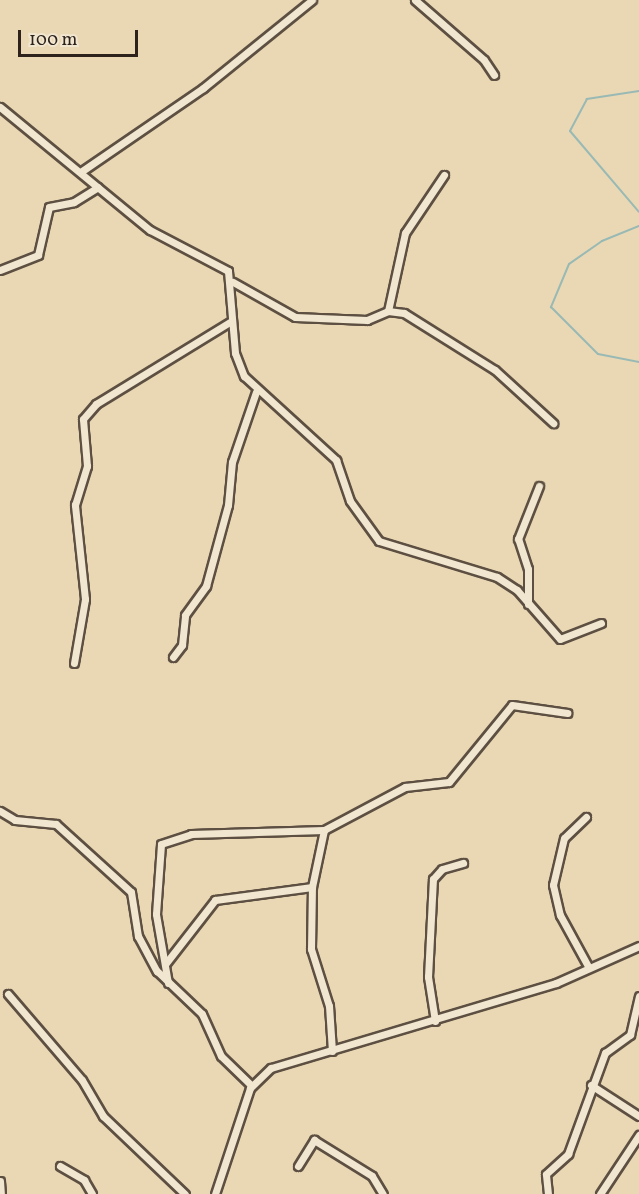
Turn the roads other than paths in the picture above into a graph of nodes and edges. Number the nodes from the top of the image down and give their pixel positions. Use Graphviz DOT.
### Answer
graph roads {
  1 [pos="312,0"];
  2 [pos="415,0"];
  3 [pos="494,75"];
  4 [pos="0,107"];
  5 [pos="82,171"];
  6 [pos="444,175"];
  7 [pos="98,187"];
  8 [pos="0,270"];
  9 [pos="233,282"];
  10 [pos="388,311"];
  11 [pos="230,322"];
  12 [pos="255,392"];
  13 [pos="553,423"];
  14 [pos="538,486"];
  15 [pos="528,604"];
  16 [pos="601,623"];
  17 [pos="173,657"];
  18 [pos="74,663"];
  19 [pos="567,713"];
  20 [pos="0,811"];
  21 [pos="586,817"];
  22 [pos="324,830"];
  23 [pos="463,863"];
  24 [pos="312,887"];
  25 [pos="639,946"];
  26 [pos="166,963"];
  27 [pos="589,968"];
  28 [pos="168,983"];
  29 [pos="8,994"];
  30 [pos="639,996"];
  31 [pos="435,1021"];
  32 [pos="332,1051"];
  33 [pos="251,1085"];
  34 [pos="591,1085"];
  35 [pos="639,1116"];
  36 [pos="639,1136"];
  37 [pos="60,1166"];
  38 [pos="298,1166"];
  39 [pos="0,1181"];
  40 [pos="1,1194"];
  41 [pos="92,1194"];
  42 [pos="185,1194"];
  43 [pos="215,1194"];
  44 [pos="383,1194"];
  45 [pos="548,1194"];
  46 [pos="600,1194"];
  1 -- 5 [label="street"];
  2 -- 3 [label="street"];
  4 -- 5 [label="street"];
  5 -- 7 [label="street"];
  6 -- 10 [label="street"];
  7 -- 8 [label="street"];
  7 -- 9 [label="street"];
  9 -- 10 [label="street"];
  9 -- 11 [label="street"];
  10 -- 13 [label="street"];
  11 -- 12 [label="street"];
  11 -- 18 [label="street"];
  12 -- 15 [label="street"];
  12 -- 17 [label="street"];
  14 -- 15 [label="street"];
  15 -- 16 [label="street"];
  19 -- 22 [label="street"];
  20 -- 28 [label="street"];
  21 -- 27 [label="street"];
  22 -- 24 [label="street"];
  22 -- 26 [label="street"];
  23 -- 31 [label="street"];
  24 -- 26 [label="street"];
  24 -- 32 [label="street"];
  25 -- 27 [label="street"];
  26 -- 28 [label="street"];
  27 -- 31 [label="street"];
  28 -- 33 [label="street"];
  29 -- 42 [label="street"];
  30 -- 34 [label="street"];
  31 -- 32 [label="street"];
  32 -- 33 [label="street"];
  33 -- 43 [label="street"];
  34 -- 35 [label="street"];
  34 -- 45 [label="street"];
  36 -- 46 [label="street"];
  37 -- 41 [label="street"];
  38 -- 44 [label="street"];
  39 -- 40 [label="street"];
}
